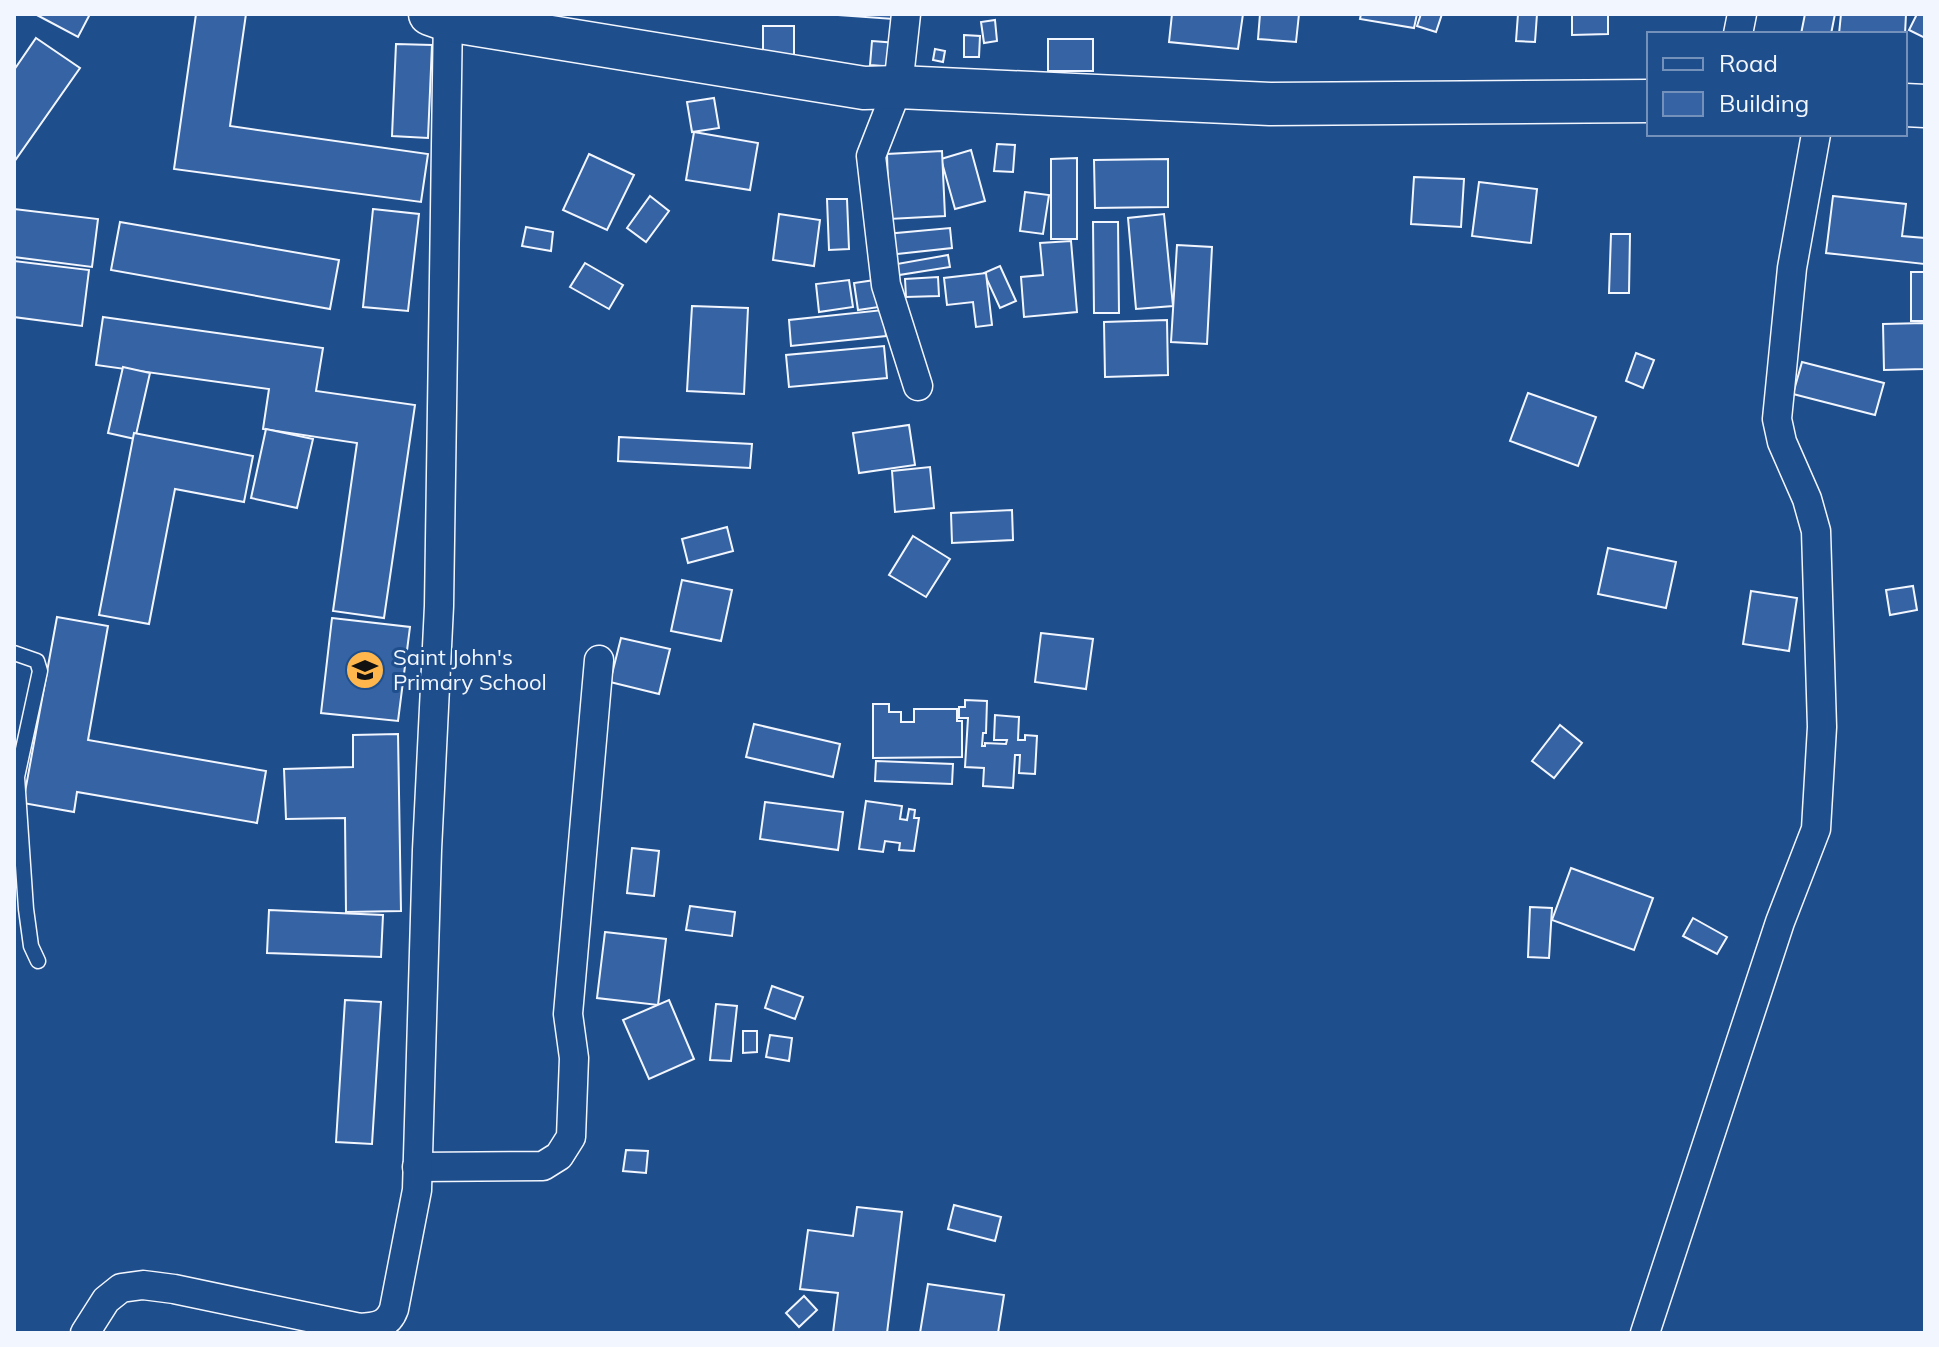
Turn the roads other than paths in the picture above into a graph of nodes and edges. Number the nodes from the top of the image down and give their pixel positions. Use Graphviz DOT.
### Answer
graph roads {
  1 [pos="906,14"];
  2 [pos="442,16"];
  3 [pos="898,87"];
  4 [pos="1647,101"];
  5 [pos="1816,136"];
  6 [pos="918,386"];
  7 [pos="14,653"];
  8 [pos="599,660"];
  9 [pos="38,961"];
  10 [pos="417,1167"];
  11 [pos="397,1326"];
  12 [pos="85,1333"];
  13 [pos="1645,1333"];
  1 -- 3 [label="street"];
  2 -- 3 [label="street"];
  2 -- 10 [label="street"];
  3 -- 4 [label="street"];
  3 -- 6 [label="street"];
  5 -- 13 [label="street"];
  7 -- 9 [label="lane"];
  8 -- 10 [label="street"];
  10 -- 11 [label="street"];
  11 -- 12 [label="street"];
}
